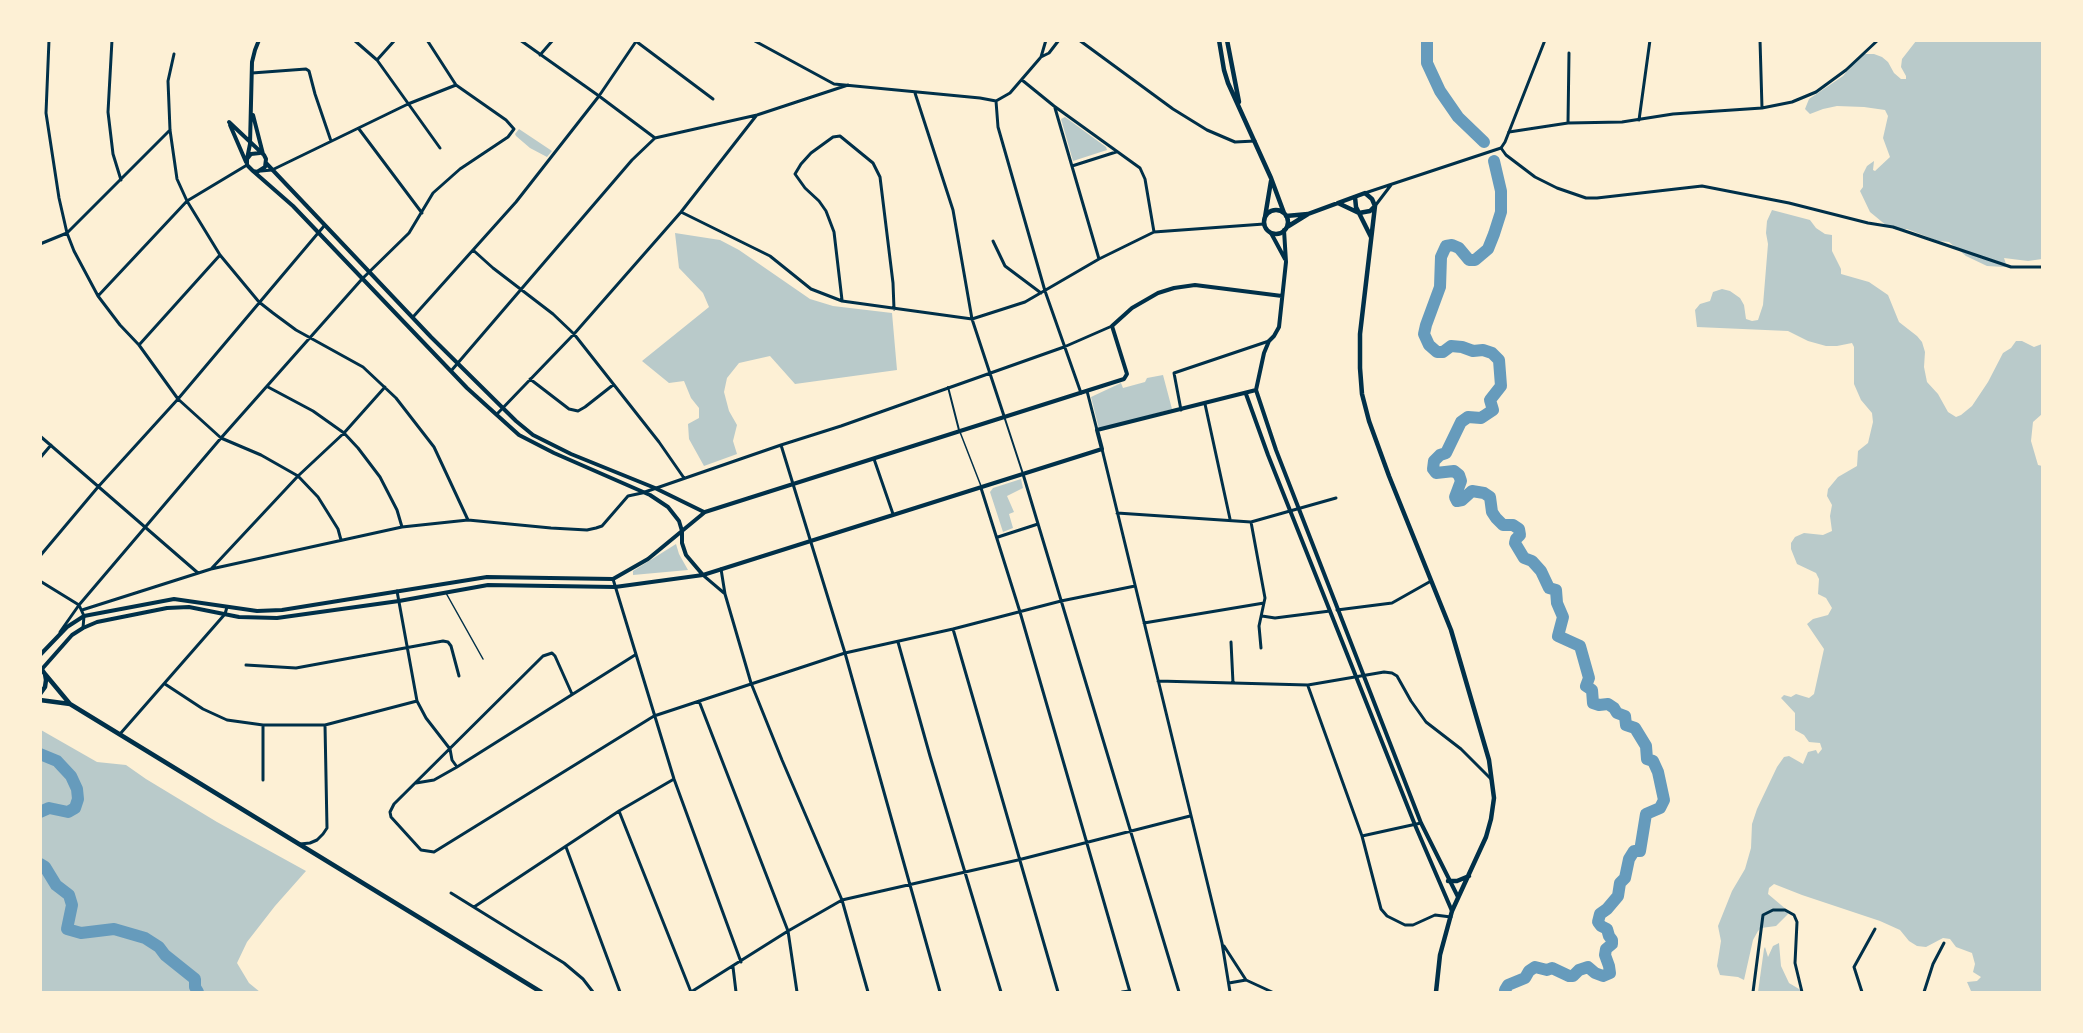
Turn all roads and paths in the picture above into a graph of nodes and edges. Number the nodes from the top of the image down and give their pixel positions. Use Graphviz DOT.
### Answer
graph roads {
  1 [pos="49,40"];
  2 [pos="112,40"];
  3 [pos="354,40"];
  4 [pos="395,40"];
  5 [pos="427,40"];
  6 [pos="520,40"];
  7 [pos="553,40"];
  8 [pos="753,40"];
  9 [pos="1046,40"];
  10 [pos="1059,40"];
  11 [pos="1079,40"];
  12 [pos="1219,40"];
  13 [pos="1229,40"];
  14 [pos="1545,40"];
  15 [pos="1650,40"];
  16 [pos="1760,40"];
  17 [pos="1878,40"];
  18 [pos="258,41"];
  19 [pos="637,41"];
  20 [pos="1569,53"];
  21 [pos="174,54"];
  22 [pos="540,55"];
  23 [pos="1041,57"];
  24 [pos="377,60"];
  25 [pos="252,73"];
  26 [pos="1022,80"];
  27 [pos="848,85"];
  28 [pos="456,86"];
  29 [pos="915,93"];
  30 [pos="599,96"];
  31 [pos="713,99"];
  32 [pos="996,101"];
  33 [pos="408,104"];
  34 [pos="251,106"];
  35 [pos="1054,106"];
  36 [pos="1240,107"];
  37 [pos="1762,108"];
  38 [pos="756,115"];
  39 [pos="1639,120"];
  40 [pos="1568,123"];
  41 [pos="359,129"];
  42 [pos="170,130"];
  43 [pos="1509,132"];
  44 [pos="655,138"];
  45 [pos="331,141"];
  46 [pos="1255,141"];
  47 [pos="250,144"];
  48 [pos="440,148"];
  49 [pos="1501,148"];
  50 [pos="1117,152"];
  51 [pos="262,154"];
  52 [pos="247,162"];
  53 [pos="266,163"];
  54 [pos="1072,166"];
  55 [pos="272,170"];
  56 [pos="255,171"];
  57 [pos="1271,178"];
  58 [pos="121,180"];
  59 [pos="1392,183"];
  60 [pos="1365,193"];
  61 [pos="1355,197"];
  62 [pos="299,199"];
  63 [pos="187,201"];
  64 [pos="1338,203"];
  65 [pos="293,206"];
  66 [pos="1375,206"];
  67 [pos="681,212"];
  68 [pos="422,213"];
  69 [pos="1359,213"];
  70 [pos="1285,214"];
  71 [pos="1308,214"];
  72 [pos="1265,217"];
  73 [pos="1264,224"];
  74 [pos="324,226"];
  75 [pos="1286,228"];
  76 [pos="67,232"];
  77 [pos="319,232"];
  78 [pos="1154,232"];
  79 [pos="1271,233"];
  80 [pos="1372,240"];
  81 [pos="993,241"];
  82 [pos="40,244"];
  83 [pos="473,250"];
  84 [pos="220,255"];
  85 [pos="1099,259"];
  86 [pos="1286,262"];
  87 [pos="2043,267"];
  88 [pos="369,272"];
  89 [pos="362,279"];
  90 [pos="521,290"];
  91 [pos="1043,292"];
  92 [pos="98,296"];
  93 [pos="1282,296"];
  94 [pos="842,301"];
  95 [pos="259,302"];
  96 [pos="894,309"];
  97 [pos="413,317"];
  98 [pos="972,319"];
  99 [pos="1112,326"];
  100 [pos="573,334"];
  101 [pos="431,337"];
  102 [pos="310,338"];
  103 [pos="1269,341"];
  104 [pos="425,344"];
  105 [pos="139,345"];
  106 [pos="1064,347"];
  107 [pos="457,363"];
  108 [pos="451,371"];
  109 [pos="990,373"];
  110 [pos="530,379"];
  111 [pos="613,385"];
  112 [pos="268,387"];
  113 [pos="385,387"];
  114 [pos="948,387"];
  115 [pos="1256,390"];
  116 [pos="1087,391"];
  117 [pos="1081,393"];
  118 [pos="1246,394"];
  119 [pos="178,399"];
  120 [pos="1204,404"];
  121 [pos="502,408"];
  122 [pos="1181,410"];
  123 [pos="496,416"];
  124 [pos="1005,416"];
  125 [pos="524,428"];
  126 [pos="959,430"];
  127 [pos="1097,430"];
  128 [pos="344,433"];
  129 [pos="519,435"];
  130 [pos="40,436"];
  131 [pos="221,438"];
  132 [pos="781,445"];
  133 [pos="51,446"];
  134 [pos="1102,449"];
  135 [pos="1276,450"];
  136 [pos="1268,455"];
  137 [pos="40,458"];
  138 [pos="874,459"];
  139 [pos="1023,474"];
  140 [pos="298,476"];
  141 [pos="684,478"];
  142 [pos="793,484"];
  143 [pos="98,487"];
  144 [pos="981,487"];
  145 [pos="655,488"];
  146 [pos="642,493"];
  147 [pos="1336,498"];
  148 [pos="1299,509"];
  149 [pos="705,512"];
  150 [pos="1291,512"];
  151 [pos="1117,513"];
  152 [pos="893,514"];
  153 [pos="1230,519"];
  154 [pos="468,520"];
  155 [pos="1251,522"];
  156 [pos="1038,524"];
  157 [pos="146,526"];
  158 [pos="402,527"];
  159 [pos="682,531"];
  160 [pos="998,537"];
  161 [pos="341,540"];
  162 [pos="811,540"];
  163 [pos="40,556"];
  164 [pos="211,569"];
  165 [pos="721,569"];
  166 [pos="198,573"];
  167 [pos="703,575"];
  168 [pos="487,576"];
  169 [pos="613,579"];
  170 [pos="40,580"];
  171 [pos="1431,581"];
  172 [pos="488,585"];
  173 [pos="1135,586"];
  174 [pos="615,587"];
  175 [pos="397,591"];
  176 [pos="446,592"];
  177 [pos="725,594"];
  178 [pos="399,601"];
  179 [pos="1061,601"];
  180 [pos="1264,603"];
  181 [pos="97,605"];
  182 [pos="79,606"];
  183 [pos="227,607"];
  184 [pos="82,610"];
  185 [pos="1337,610"];
  186 [pos="1330,611"];
  187 [pos="1020,612"];
  188 [pos="96,613"];
  189 [pos="225,614"];
  190 [pos="84,616"];
  191 [pos="1262,616"];
  192 [pos="1144,623"];
  193 [pos="83,628"];
  194 [pos="953,629"];
  195 [pos="59,634"];
  196 [pos="898,642"];
  197 [pos="1231,642"];
  198 [pos="407,648"];
  199 [pos="1261,648"];
  200 [pos="845,653"];
  201 [pos="1354,653"];
  202 [pos="40,655"];
  203 [pos="635,655"];
  204 [pos="1348,655"];
  205 [pos="483,659"];
  206 [pos="246,665"];
  207 [pos="43,670"];
  208 [pos="459,676"];
  209 [pos="1364,676"];
  210 [pos="1356,678"];
  211 [pos="1158,681"];
  212 [pos="751,683"];
  213 [pos="1233,683"];
  214 [pos="165,684"];
  215 [pos="1308,685"];
  216 [pos="573,693"];
  217 [pos="40,694"];
  218 [pos="40,700"];
  219 [pos="417,701"];
  220 [pos="699,701"];
  221 [pos="69,704"];
  222 [pos="654,716"];
  223 [pos="263,725"];
  224 [pos="325,725"];
  225 [pos="118,735"];
  226 [pos="450,749"];
  227 [pos="457,767"];
  228 [pos="674,779"];
  229 [pos="263,780"];
  230 [pos="1493,781"];
  231 [pos="416,783"];
  232 [pos="620,811"];
  233 [pos="1190,816"];
  234 [pos="1421,823"];
  235 [pos="1414,825"];
  236 [pos="1130,832"];
  237 [pos="1362,836"];
  238 [pos="1086,841"];
  239 [pos="298,844"];
  240 [pos="566,846"];
  241 [pos="1018,860"];
  242 [pos="965,872"];
  243 [pos="1469,876"];
  244 [pos="1448,881"];
  245 [pos="909,885"];
  246 [pos="451,893"];
  247 [pos="1458,897"];
  248 [pos="842,900"];
  249 [pos="474,907"];
  250 [pos="1451,914"];
  251 [pos="1875,929"];
  252 [pos="788,931"];
  253 [pos="1222,943"];
  254 [pos="1944,943"];
  255 [pos="741,962"];
  256 [pos="733,966"];
  257 [pos="1226,970"];
  258 [pos="1239,972"];
  259 [pos="1437,975"];
  260 [pos="1245,980"];
  261 [pos="1228,983"];
  262 [pos="1129,992"];
  263 [pos="541,993"];
  264 [pos="593,993"];
  265 [pos="620,993"];
  266 [pos="691,993"];
  267 [pos="736,993"];
  268 [pos="797,993"];
  269 [pos="868,993"];
  270 [pos="940,993"];
  271 [pos="1001,993"];
  272 [pos="1058,993"];
  273 [pos="1122,993"];
  274 [pos="1179,993"];
  275 [pos="1230,993"];
  276 [pos="1272,993"];
  277 [pos="1436,993"];
  278 [pos="1441,993"];
  279 [pos="1753,993"];
  280 [pos="1802,993"];
  281 [pos="1862,993"];
  282 [pos="1924,993"];
  1 -- 76 [label="street"];
  2 -- 58 [label="street"];
  3 -- 24 [label="street"];
  4 -- 24 [label="street"];
  5 -- 28 [label="street"];
  6 -- 22 [label="street"];
  7 -- 22 [label="street"];
  8 -- 27 [label="street"];
  9 -- 23 [label="street"];
  10 -- 23 [label="street"];
  11 -- 46 [label="street"];
  12 -- 36 [label="main road"];
  13 -- 36 [label="main road"];
  14 -- 43 [label="street"];
  15 -- 39 [label="street"];
  16 -- 37 [label="street"];
  17 -- 37 [label="street"];
  18 -- 25 [label="main road"];
  19 -- 30 [label="street"];
  19 -- 31 [label="street"];
  20 -- 40 [label="street"];
  21 -- 42 [label="street"];
  22 -- 30 [label="street"];
  23 -- 26 [label="street"];
  24 -- 33 [label="street"];
  25 -- 34 [label="main road"];
  25 -- 45 [label="street"];
  26 -- 32 [label="street"];
  26 -- 35 [label="street"];
  27 -- 29 [label="street"];
  27 -- 38 [label="street"];
  28 -- 33 [label="street"];
  28 -- 68 [label="street"];
  29 -- 32 [label="street"];
  29 -- 98 [label="street"];
  30 -- 44 [label="street"];
  30 -- 83 [label="street"];
  32 -- 91 [label="street"];
  33 -- 41 [label="street"];
  33 -- 48 [label="street"];
  34 -- 47 [label="main road"];
  34 -- 51 [label="main road"];
  35 -- 50 [label="street"];
  35 -- 54 [label="street"];
  36 -- 46 [label="main road"];
  37 -- 39 [label="street"];
  38 -- 44 [label="street"];
  38 -- 67 [label="street"];
  39 -- 40 [label="street"];
  40 -- 43 [label="street"];
  41 -- 45 [label="street"];
  41 -- 68 [label="street"];
  42 -- 58 [label="street"];
  42 -- 63 [label="street"];
  43 -- 49 [label="street"];
  44 -- 90 [label="street"];
  45 -- 55 [label="street"];
  46 -- 57 [label="main road"];
  47 -- 51 [label="main road"];
  47 -- 52 [label="main road"];
  47 -- 52 [label="main road"];
  49 -- 59 [label="street"];
  49 -- 87 [label="street"];
  50 -- 54 [label="street"];
  50 -- 78 [label="street"];
  51 -- 52 [label="main road"];
  51 -- 53 [label="main road"];
  52 -- 56 [label="main road"];
  52 -- 63 [label="street"];
  53 -- 55 [label="main road"];
  53 -- 56 [label="main road"];
  54 -- 85 [label="street"];
  55 -- 56 [label="street"];
  55 -- 62 [label="main road"];
  56 -- 65 [label="main road"];
  57 -- 70 [label="main road"];
  57 -- 72 [label="main road"];
  58 -- 76 [label="street"];
  59 -- 60 [label="street"];
  59 -- 66 [label="street"];
  60 -- 61 [label="main road"];
  60 -- 66 [label="main road"];
  61 -- 64 [label="main road"];
  61 -- 69 [label="main road"];
  62 -- 65 [label="main road"];
  62 -- 74 [label="main road"];
  63 -- 84 [label="street"];
  63 -- 92 [label="street"];
  64 -- 69 [label="main road"];
  64 -- 71 [label="main road"];
  65 -- 77 [label="main road"];
  66 -- 69 [label="main road"];
  66 -- 80 [label="main road"];
  67 -- 94 [label="street"];
  67 -- 100 [label="street"];
  68 -- 88 [label="street"];
  69 -- 80 [label="main road"];
  70 -- 71 [label="main road"];
  70 -- 72 [label="main road"];
  70 -- 75 [label="main road"];
  71 -- 75 [label="main road"];
  72 -- 73 [label="main road"];
  73 -- 78 [label="street"];
  73 -- 79 [label="main road"];
  74 -- 77 [label="street"];
  74 -- 88 [label="main road"];
  75 -- 79 [label="main road"];
  75 -- 86 [label="main road"];
  76 -- 82 [label="street"];
  76 -- 92 [label="street"];
  77 -- 89 [label="main road"];
  77 -- 95 [label="street"];
  78 -- 85 [label="street"];
  79 -- 86 [label="main road"];
  80 -- 171 [label="main road"];
  81 -- 91 [label="street"];
  83 -- 90 [label="street"];
  83 -- 97 [label="street"];
  84 -- 95 [label="street"];
  84 -- 105 [label="street"];
  85 -- 91 [label="street"];
  86 -- 93 [label="main road"];
  88 -- 89 [label="street"];
  88 -- 97 [label="main road"];
  89 -- 102 [label="street"];
  89 -- 104 [label="main road"];
  90 -- 100 [label="street"];
  90 -- 107 [label="street"];
  91 -- 98 [label="street"];
  91 -- 106 [label="street"];
  92 -- 105 [label="street"];
  93 -- 99 [label="main road"];
  93 -- 103 [label="main road"];
  94 -- 96 [label="street"];
  94 -- 96 [label="street"];
  95 -- 102 [label="street"];
  95 -- 119 [label="street"];
  96 -- 98 [label="street"];
  97 -- 101 [label="main road"];
  98 -- 109 [label="street"];
  99 -- 106 [label="street"];
  99 -- 116 [label="main road"];
  100 -- 110 [label="street"];
  100 -- 111 [label="street"];
  101 -- 104 [label="main road"];
  101 -- 107 [label="main road"];
  102 -- 112 [label="street"];
  102 -- 113 [label="street"];
  103 -- 115 [label="main road"];
  103 -- 122 [label="street"];
  104 -- 108 [label="main road"];
  105 -- 119 [label="street"];
  106 -- 109 [label="street"];
  106 -- 117 [label="street"];
  107 -- 108 [label="street"];
  107 -- 121 [label="main road"];
  108 -- 123 [label="main road"];
  109 -- 114 [label="street"];
  109 -- 124 [label="street"];
  110 -- 111 [label="street"];
  110 -- 121 [label="street"];
  111 -- 141 [label="street"];
  112 -- 128 [label="street"];
  112 -- 131 [label="street"];
  113 -- 128 [label="street"];
  113 -- 154 [label="street"];
  114 -- 126 [label="street"];
  114 -- 132 [label="street"];
  115 -- 118 [label="main road"];
  115 -- 135 [label="main road"];
  116 -- 117 [label="main road"];
  116 -- 127 [label="street"];
  117 -- 124 [label="main road"];
  118 -- 120 [label="main road"];
  118 -- 136 [label="main road"];
  119 -- 131 [label="street"];
  119 -- 143 [label="street"];
  120 -- 122 [label="main road"];
  120 -- 153 [label="street"];
  121 -- 123 [label="street"];
  121 -- 125 [label="main road"];
  122 -- 127 [label="main road"];
  123 -- 129 [label="main road"];
  124 -- 126 [label="main road"];
  124 -- 139 [label="street"];
  125 -- 129 [label="main road"];
  125 -- 145 [label="main road"];
  126 -- 138 [label="main road"];
  126 -- 144 [label="lane"];
  127 -- 134 [label="main road"];
  128 -- 140 [label="street"];
  128 -- 158 [label="street"];
  129 -- 146 [label="main road"];
  130 -- 133 [label="street"];
  131 -- 140 [label="street"];
  131 -- 157 [label="street"];
  132 -- 141 [label="street"];
  132 -- 142 [label="street"];
  133 -- 137 [label="street"];
  133 -- 143 [label="street"];
  134 -- 139 [label="main road"];
  134 -- 151 [label="street"];
  135 -- 136 [label="main road"];
  135 -- 148 [label="main road"];
  136 -- 150 [label="main road"];
  138 -- 142 [label="main road"];
  138 -- 152 [label="street"];
  139 -- 144 [label="main road"];
  139 -- 156 [label="street"];
  140 -- 161 [label="street"];
  140 -- 164 [label="street"];
  141 -- 145 [label="street"];
  142 -- 149 [label="main road"];
  142 -- 162 [label="street"];
  143 -- 157 [label="street"];
  143 -- 163 [label="street"];
  144 -- 152 [label="main road"];
  144 -- 160 [label="street"];
  145 -- 146 [label="street"];
  145 -- 149 [label="main road"];
  146 -- 154 [label="street"];
  146 -- 159 [label="main road"];
  147 -- 148 [label="street"];
  148 -- 150 [label="street"];
  148 -- 185 [label="main road"];
  149 -- 159 [label="main road"];
  150 -- 155 [label="street"];
  150 -- 186 [label="main road"];
  151 -- 153 [label="street"];
  151 -- 173 [label="street"];
  152 -- 162 [label="main road"];
  153 -- 155 [label="street"];
  154 -- 158 [label="street"];
  155 -- 180 [label="street"];
  156 -- 160 [label="street"];
  156 -- 179 [label="street"];
  157 -- 166 [label="street"];
  157 -- 182 [label="street"];
  158 -- 161 [label="street"];
  159 -- 167 [label="main road"];
  159 -- 169 [label="main road"];
  160 -- 187 [label="street"];
  161 -- 164 [label="street"];
  162 -- 165 [label="main road"];
  162 -- 200 [label="street"];
  164 -- 166 [label="street"];
  165 -- 167 [label="main road"];
  165 -- 177 [label="street"];
  166 -- 181 [label="street"];
  167 -- 174 [label="main road"];
  167 -- 177 [label="street"];
  168 -- 169 [label="main road"];
  168 -- 172 [label="main road"];
  168 -- 175 [label="main road"];
  169 -- 174 [label="street"];
  170 -- 182 [label="street"];
  171 -- 185 [label="street"];
  171 -- 230 [label="main road"];
  172 -- 174 [label="main road"];
  172 -- 176 [label="main road"];
  173 -- 179 [label="street"];
  173 -- 192 [label="street"];
  174 -- 203 [label="street"];
  175 -- 178 [label="street"];
  175 -- 183 [label="main road"];
  176 -- 178 [label="main road"];
  176 -- 205 [label="lane"];
  177 -- 212 [label="street"];
  178 -- 189 [label="main road"];
  178 -- 198 [label="street"];
  179 -- 187 [label="street"];
  179 -- 236 [label="street"];
  180 -- 191 [label="street"];
  180 -- 192 [label="street"];
  181 -- 184 [label="street"];
  181 -- 188 [label="main road"];
  182 -- 184 [label="street"];
  182 -- 195 [label="street"];
  183 -- 188 [label="main road"];
  183 -- 189 [label="street"];
  184 -- 190 [label="street"];
  185 -- 201 [label="main road"];
  186 -- 191 [label="street"];
  186 -- 204 [label="main road"];
  187 -- 194 [label="street"];
  187 -- 238 [label="street"];
  188 -- 190 [label="main road"];
  189 -- 193 [label="main road"];
  189 -- 214 [label="street"];
  190 -- 193 [label="street"];
  190 -- 195 [label="main road"];
  191 -- 199 [label="street"];
  192 -- 211 [label="street"];
  193 -- 207 [label="main road"];
  194 -- 196 [label="street"];
  194 -- 241 [label="street"];
  195 -- 202 [label="main road"];
  196 -- 200 [label="street"];
  196 -- 242 [label="street"];
  197 -- 213 [label="street"];
  198 -- 206 [label="street"];
  198 -- 208 [label="street"];
  198 -- 219 [label="street"];
  200 -- 212 [label="street"];
  200 -- 245 [label="street"];
  201 -- 204 [label="main road"];
  201 -- 209 [label="main road"];
  203 -- 216 [label="street"];
  203 -- 222 [label="street"];
  204 -- 210 [label="main road"];
  207 -- 217 [label="main road"];
  207 -- 221 [label="main road"];
  209 -- 210 [label="street"];
  209 -- 230 [label="street"];
  209 -- 234 [label="main road"];
  210 -- 215 [label="street"];
  210 -- 235 [label="main road"];
  211 -- 213 [label="street"];
  211 -- 233 [label="street"];
  212 -- 220 [label="street"];
  212 -- 248 [label="street"];
  213 -- 215 [label="street"];
  214 -- 223 [label="street"];
  214 -- 225 [label="street"];
  215 -- 237 [label="street"];
  216 -- 226 [label="street"];
  216 -- 227 [label="street"];
  218 -- 221 [label="main road"];
  219 -- 224 [label="street"];
  219 -- 226 [label="street"];
  220 -- 222 [label="street"];
  220 -- 252 [label="street"];
  221 -- 225 [label="main road"];
  222 -- 228 [label="street"];
  222 -- 231 [label="street"];
  223 -- 224 [label="street"];
  223 -- 229 [label="street"];
  224 -- 239 [label="street"];
  225 -- 239 [label="main road"];
  226 -- 227 [label="street"];
  226 -- 231 [label="street"];
  227 -- 231 [label="street"];
  228 -- 232 [label="street"];
  228 -- 255 [label="street"];
  230 -- 243 [label="main road"];
  232 -- 240 [label="street"];
  232 -- 266 [label="street"];
  233 -- 236 [label="street"];
  233 -- 253 [label="street"];
  234 -- 235 [label="street"];
  234 -- 244 [label="main road"];
  235 -- 237 [label="street"];
  235 -- 250 [label="main road"];
  236 -- 238 [label="street"];
  236 -- 274 [label="street"];
  237 -- 250 [label="street"];
  238 -- 241 [label="street"];
  238 -- 262 [label="street"];
  239 -- 263 [label="main road"];
  240 -- 249 [label="street"];
  240 -- 265 [label="street"];
  241 -- 242 [label="street"];
  241 -- 272 [label="street"];
  242 -- 245 [label="street"];
  242 -- 271 [label="street"];
  243 -- 244 [label="main road"];
  243 -- 247 [label="main road"];
  244 -- 247 [label="main road"];
  245 -- 248 [label="street"];
  245 -- 270 [label="street"];
  246 -- 249 [label="street"];
  247 -- 250 [label="main road"];
  248 -- 252 [label="street"];
  248 -- 269 [label="street"];
  249 -- 264 [label="street"];
  250 -- 259 [label="main road"];
  251 -- 281 [label="street"];
  252 -- 255 [label="street"];
  252 -- 268 [label="street"];
  253 -- 257 [label="street"];
  253 -- 258 [label="street"];
  254 -- 282 [label="street"];
  255 -- 256 [label="street"];
  256 -- 266 [label="street"];
  256 -- 267 [label="street"];
  257 -- 258 [label="street"];
  257 -- 261 [label="street"];
  258 -- 260 [label="street"];
  259 -- 277 [label="main road"];
  259 -- 278 [label="main road"];
  260 -- 261 [label="street"];
  260 -- 276 [label="street"];
  261 -- 275 [label="street"];
  262 -- 273 [label="street"];
  279 -- 280 [label="street"];
}
